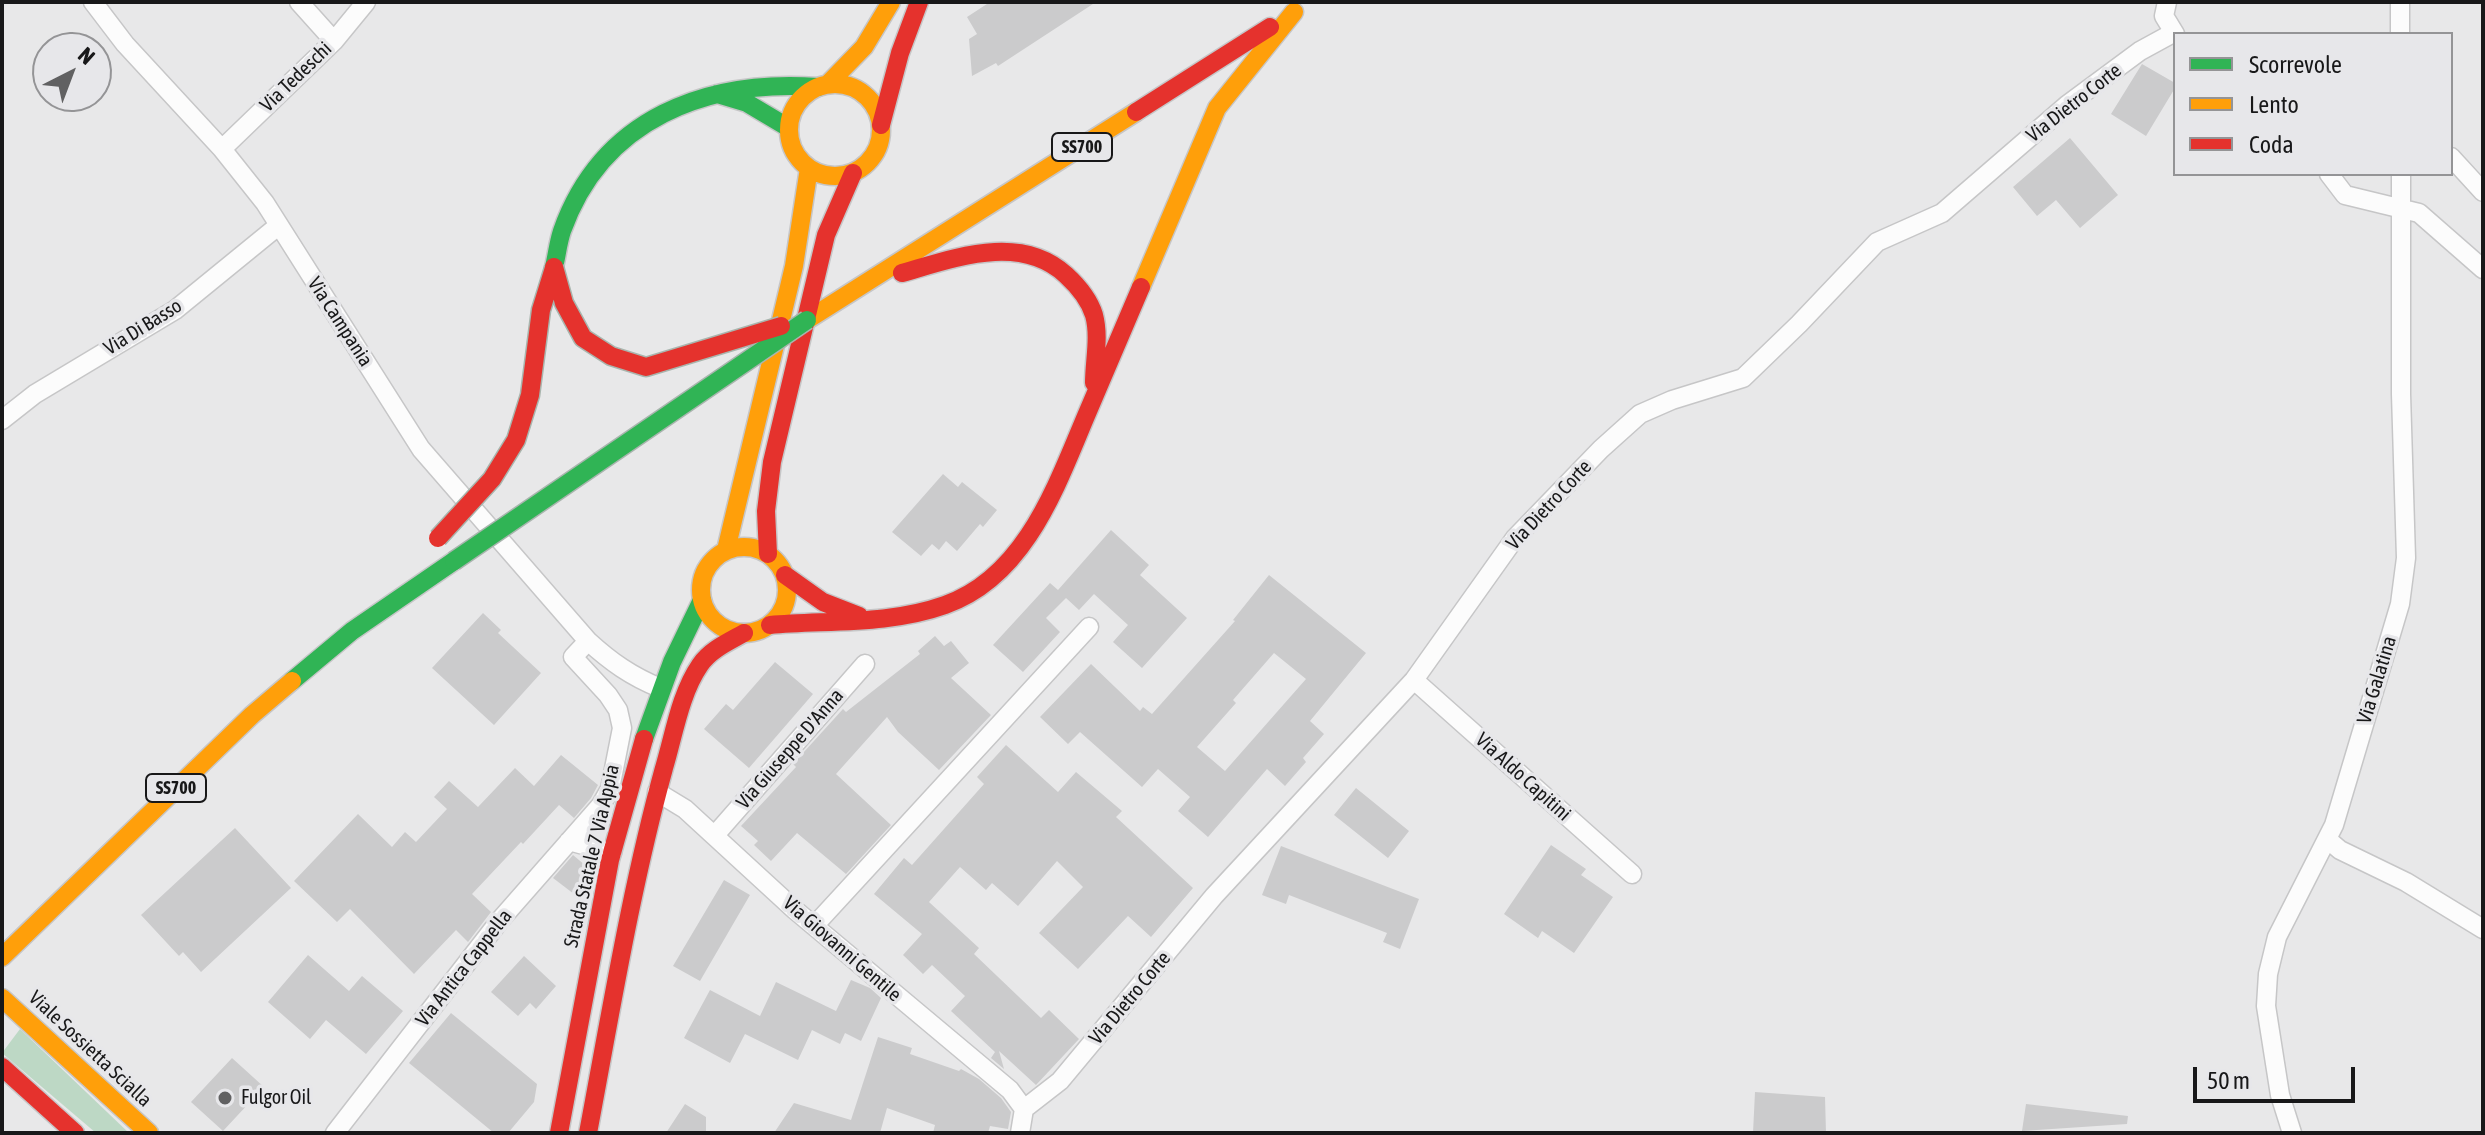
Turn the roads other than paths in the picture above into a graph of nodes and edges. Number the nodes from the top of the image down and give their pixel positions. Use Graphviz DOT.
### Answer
graph roads {
  1 [pos="93,2"];
  2 [pos="299,2"];
  3 [pos="366,2"];
  4 [pos="891,2"];
  5 [pos="919,2"];
  6 [pos="2167,2"];
  7 [pos="2400,2"];
  8 [pos="1302,7"];
  9 [pos="2173,32"];
  10 [pos="2400,32"];
  11 [pos="2173,34"];
  12 [pos="334,41"];
  13 [pos="823,86"];
  14 [pos="713,93"];
  15 [pos="881,125"];
  16 [pos="789,128"];
  17 [pos="222,149"];
  18 [pos="2453,159"];
  19 [pos="809,168"];
  20 [pos="853,173"];
  21 [pos="2331,176"];
  22 [pos="2401,176"];
  23 [pos="2483,192"];
  24 [pos="2401,207"];
  25 [pos="278,226"];
  26 [pos="554,267"];
  27 [pos="2483,269"];
  28 [pos="870,281"];
  29 [pos="807,320"];
  30 [pos="1094,400"];
  31 [pos="2,420"];
  32 [pos="433,544"];
  33 [pos="726,550"];
  34 [pos="768,554"];
  35 [pos="406,573"];
  36 [pos="785,575"];
  37 [pos="702,600"];
  38 [pos="870,620"];
  39 [pos="770,625"];
  40 [pos="1089,627"];
  41 [pos="352,631"];
  42 [pos="744,633"];
  43 [pos="588,641"];
  44 [pos="865,664"];
  45 [pos="1414,680"];
  46 [pos="660,688"];
  47 [pos="657,792"];
  48 [pos="715,835"];
  49 [pos="2327,839"];
  50 [pos="569,841"];
  51 [pos="612,853"];
  52 [pos="1632,874"];
  53 [pos="814,926"];
  54 [pos="2483,929"];
  55 [pos="4,955"];
  56 [pos="2,998"];
  57 [pos="2,1067"];
  58 [pos="1024,1109"];
  59 [pos="75,1133"];
  60 [pos="149,1133"];
  61 [pos="335,1133"];
  62 [pos="559,1133"];
  63 [pos="588,1133"];
  64 [pos="1020,1133"];
  65 [pos="2292,1133"];
  1 -- 17 [label="street, Via Campania"];
  2 -- 12 [label="street"];
  3 -- 12 [label="street, Via Tedeschi"];
  4 -- 13 [label="main road"];
  5 -- 15 [label="main road"];
  6 -- 9 [label="street, Via Dietro Corte"];
  7 -- 10 [label="street"];
  8 -- 28 [label="main road, SS700"];
  8 -- 30 [label="main road"];
  11 -- 45 [label="street, Via Dietro Corte"];
  12 -- 17 [label="street, Via Tedeschi"];
  13 -- 14 [label="main road"];
  13 -- 15 [label="main road"];
  13 -- 16 [label="main road"];
  14 -- 16 [label="main road"];
  14 -- 26 [label="main road, SS700"];
  15 -- 20 [label="main road"];
  16 -- 19 [label="main road"];
  17 -- 25 [label="street, Via Campania"];
  18 -- 23 [label="street"];
  19 -- 20 [label="main road"];
  19 -- 33 [label="main road, Strada Statale 7 Via Appia"];
  20 -- 34 [label="main road"];
  21 -- 24 [label="street"];
  22 -- 24 [label="street, Via Galatina"];
  24 -- 27 [label="street"];
  24 -- 49 [label="street, Via Galatina"];
  25 -- 31 [label="street, Via Di Basso"];
  25 -- 43 [label="street, Via Campania"];
  26 -- 29 [label="main road, SS700, bridge"];
  26 -- 32 [label="main road, SS700, bridge"];
  28 -- 29 [label="main road, SS700"];
  28 -- 30 [label="main road, SS700"];
  29 -- 41 [label="main road, SS700, bridge"];
  30 -- 38 [label="main road, SS700"];
  33 -- 34 [label="main road"];
  33 -- 37 [label="main road, Strada Statale 7 Via Appia"];
  34 -- 36 [label="main road"];
  35 -- 41 [label="main road"];
  36 -- 38 [label="main road, SS700"];
  36 -- 39 [label="main road"];
  37 -- 42 [label="main road"];
  37 -- 46 [label="main road, Strada Statale 7 Via Appia"];
  38 -- 39 [label="main road, SS700"];
  39 -- 42 [label="main road"];
  40 -- 53 [label="street"];
  41 -- 55 [label="main road, SS700"];
  42 -- 47 [label="main road"];
  43 -- 46 [label="street, Via Campania"];
  43 -- 50 [label="street"];
  44 -- 48 [label="street, Via Giuseppe D'Anna"];
  45 -- 52 [label="street, Via Aldo Capitini"];
  45 -- 58 [label="street, Via Dietro Corte"];
  46 -- 51 [label="main road, Strada Statale 7 Via Appia"];
  47 -- 48 [label="street, Via Giovanni Gentile"];
  47 -- 63 [label="main road"];
  48 -- 53 [label="street, Via Giovanni Gentile"];
  49 -- 54 [label="street"];
  49 -- 65 [label="street, Via Galatina"];
  50 -- 51 [label="street"];
  50 -- 61 [label="street, Via Antica Cappella"];
  51 -- 62 [label="main road, Strada Statale 7 Via Appia"];
  53 -- 58 [label="street, Via Giovanni Gentile"];
  56 -- 60 [label="main road, Viale Sossietta Scialla"];
  57 -- 59 [label="main road"];
  58 -- 64 [label="street"];
}
